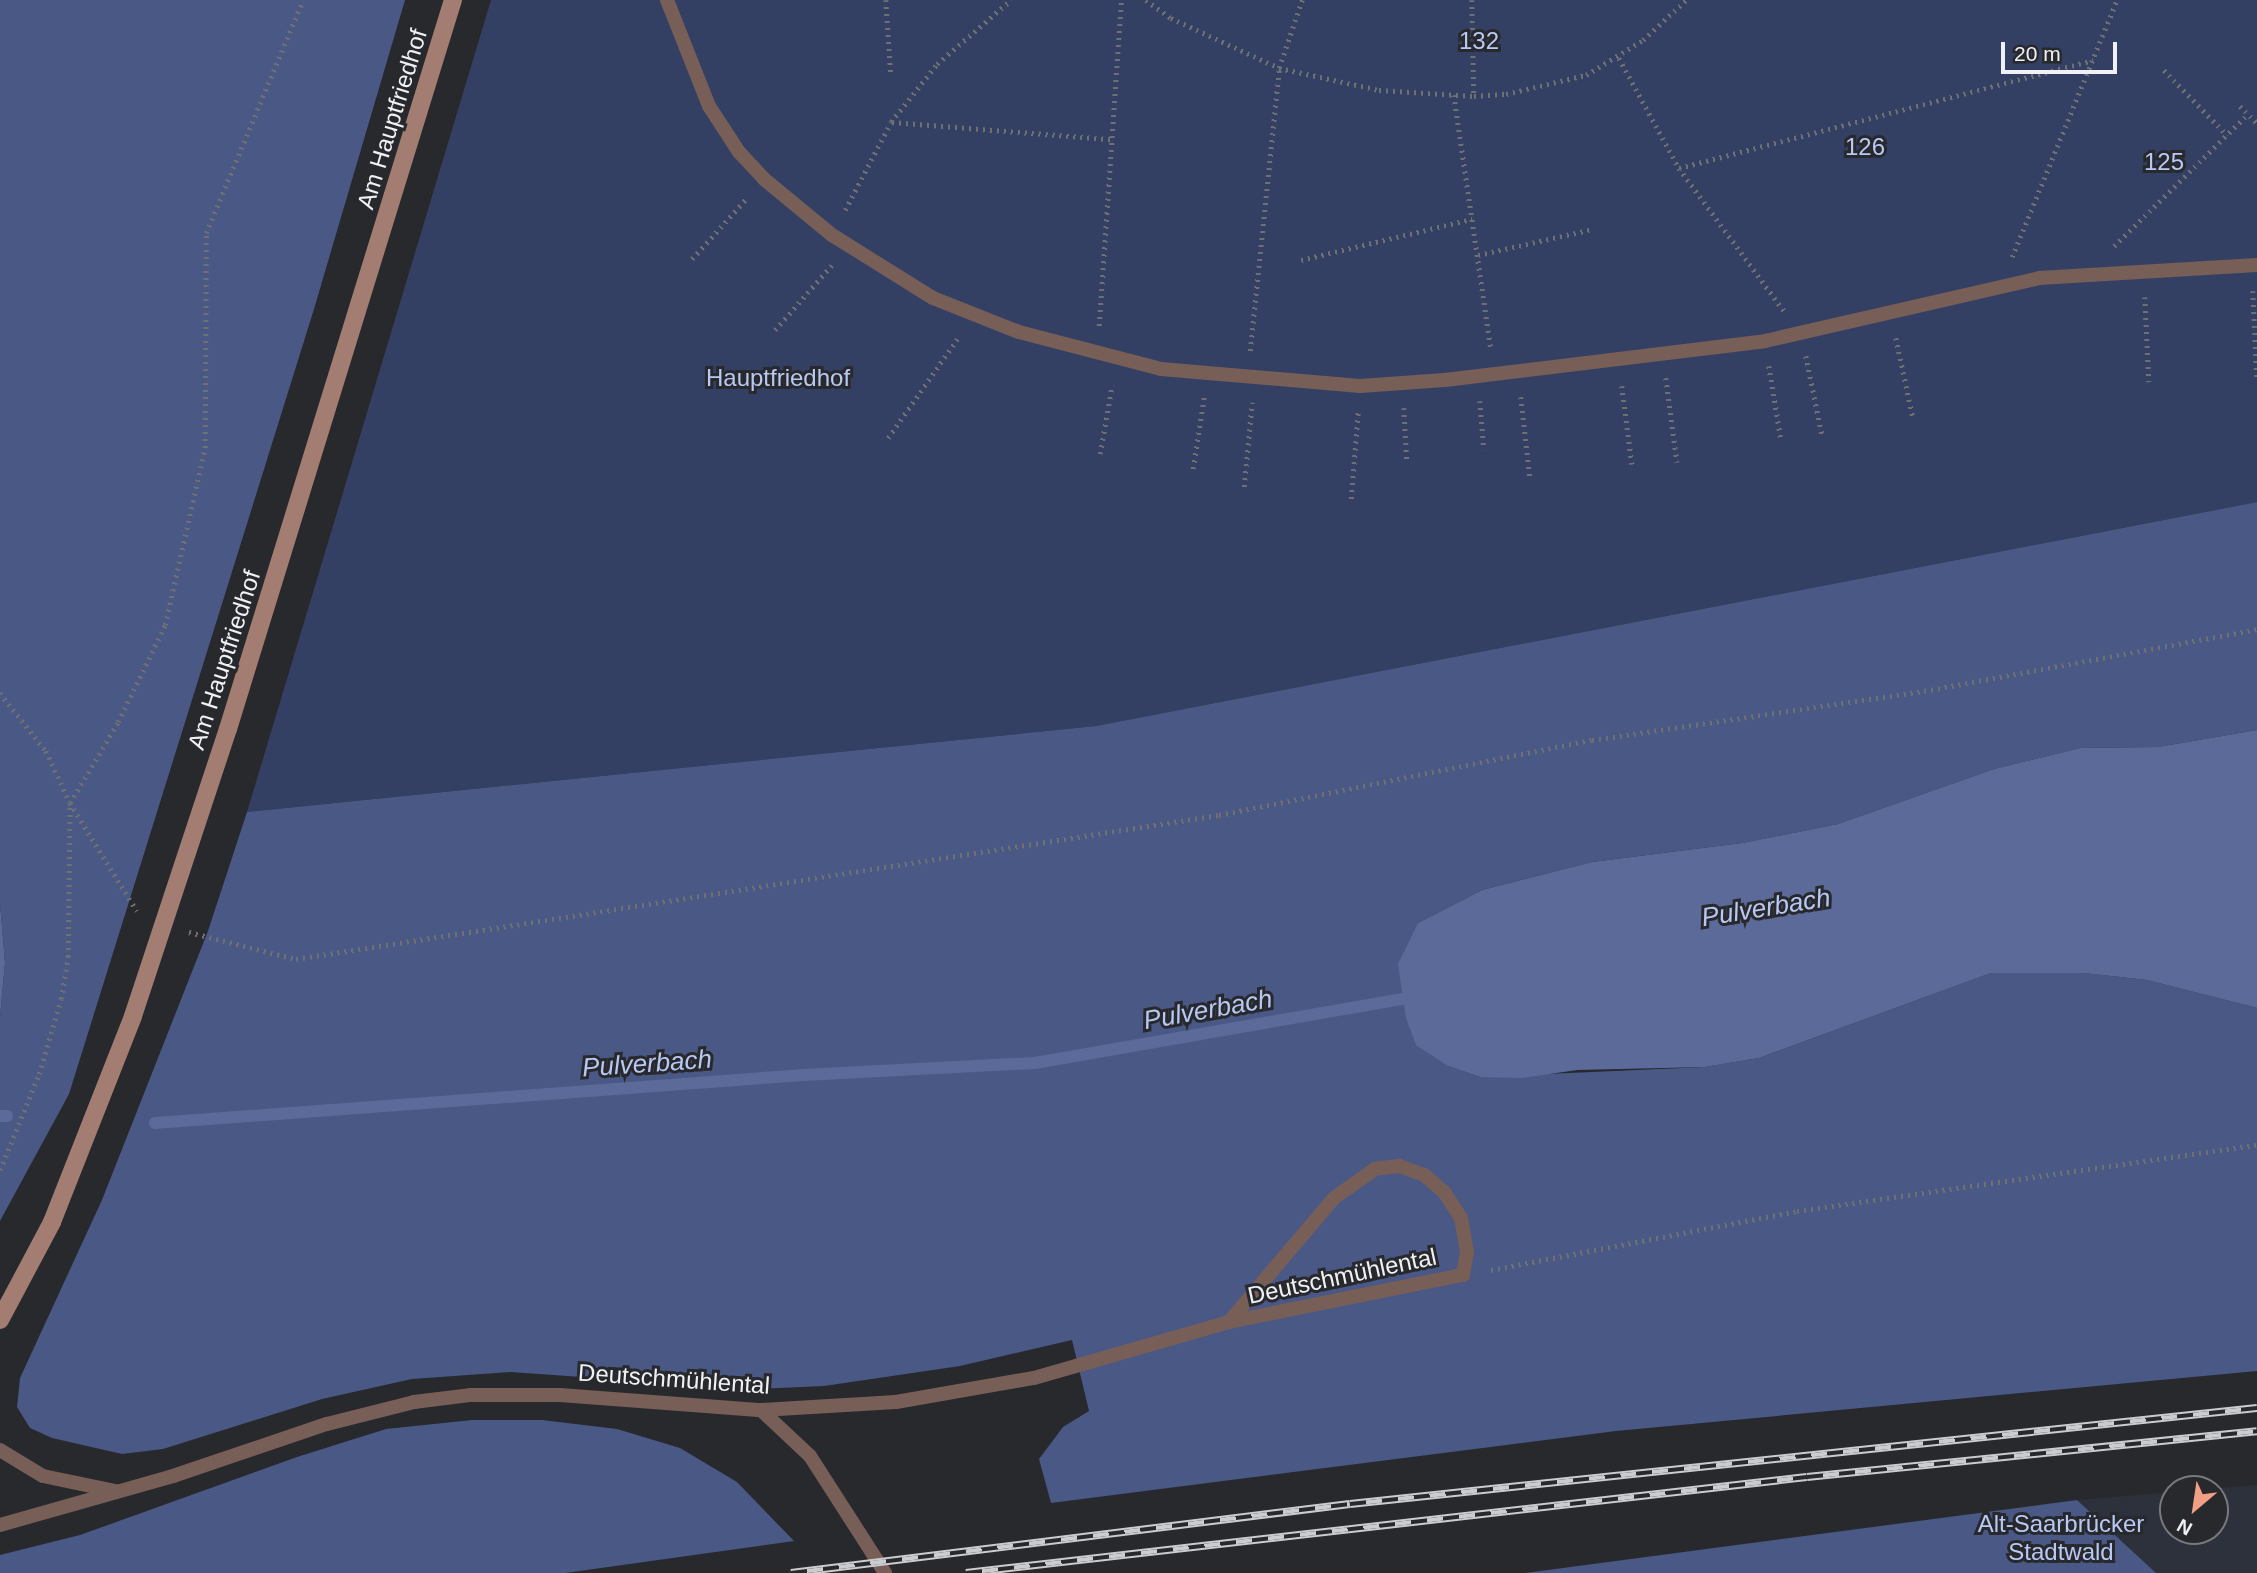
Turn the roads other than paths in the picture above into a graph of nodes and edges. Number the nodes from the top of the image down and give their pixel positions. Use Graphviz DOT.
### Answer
graph roads {
  1 [pos="453,0"];
  2 [pos="667,0"];
  3 [pos="2255,265"];
  4 [pos="0,1320"];
  5 [pos="1229,1322"];
  6 [pos="761,1410"];
  7 [pos="0,1450"];
  8 [pos="120,1492"];
  9 [pos="3,1523"];
  10 [pos="886,1573"];
  1 -- 4 [label="main road, Am Hauptfriedhof"];
  2 -- 3 [label="lane"];
  5 -- 5 [label="lane, Deutschmühlental"];
  5 -- 6 [label="lane, Deutschmühlental"];
  6 -- 8 [label="lane, Deutschmühlental"];
  6 -- 10 [label="lane"];
  7 -- 8 [label="lane, Deutschmühlental"];
  8 -- 9 [label="lane, Deutschmühlental"];
}
